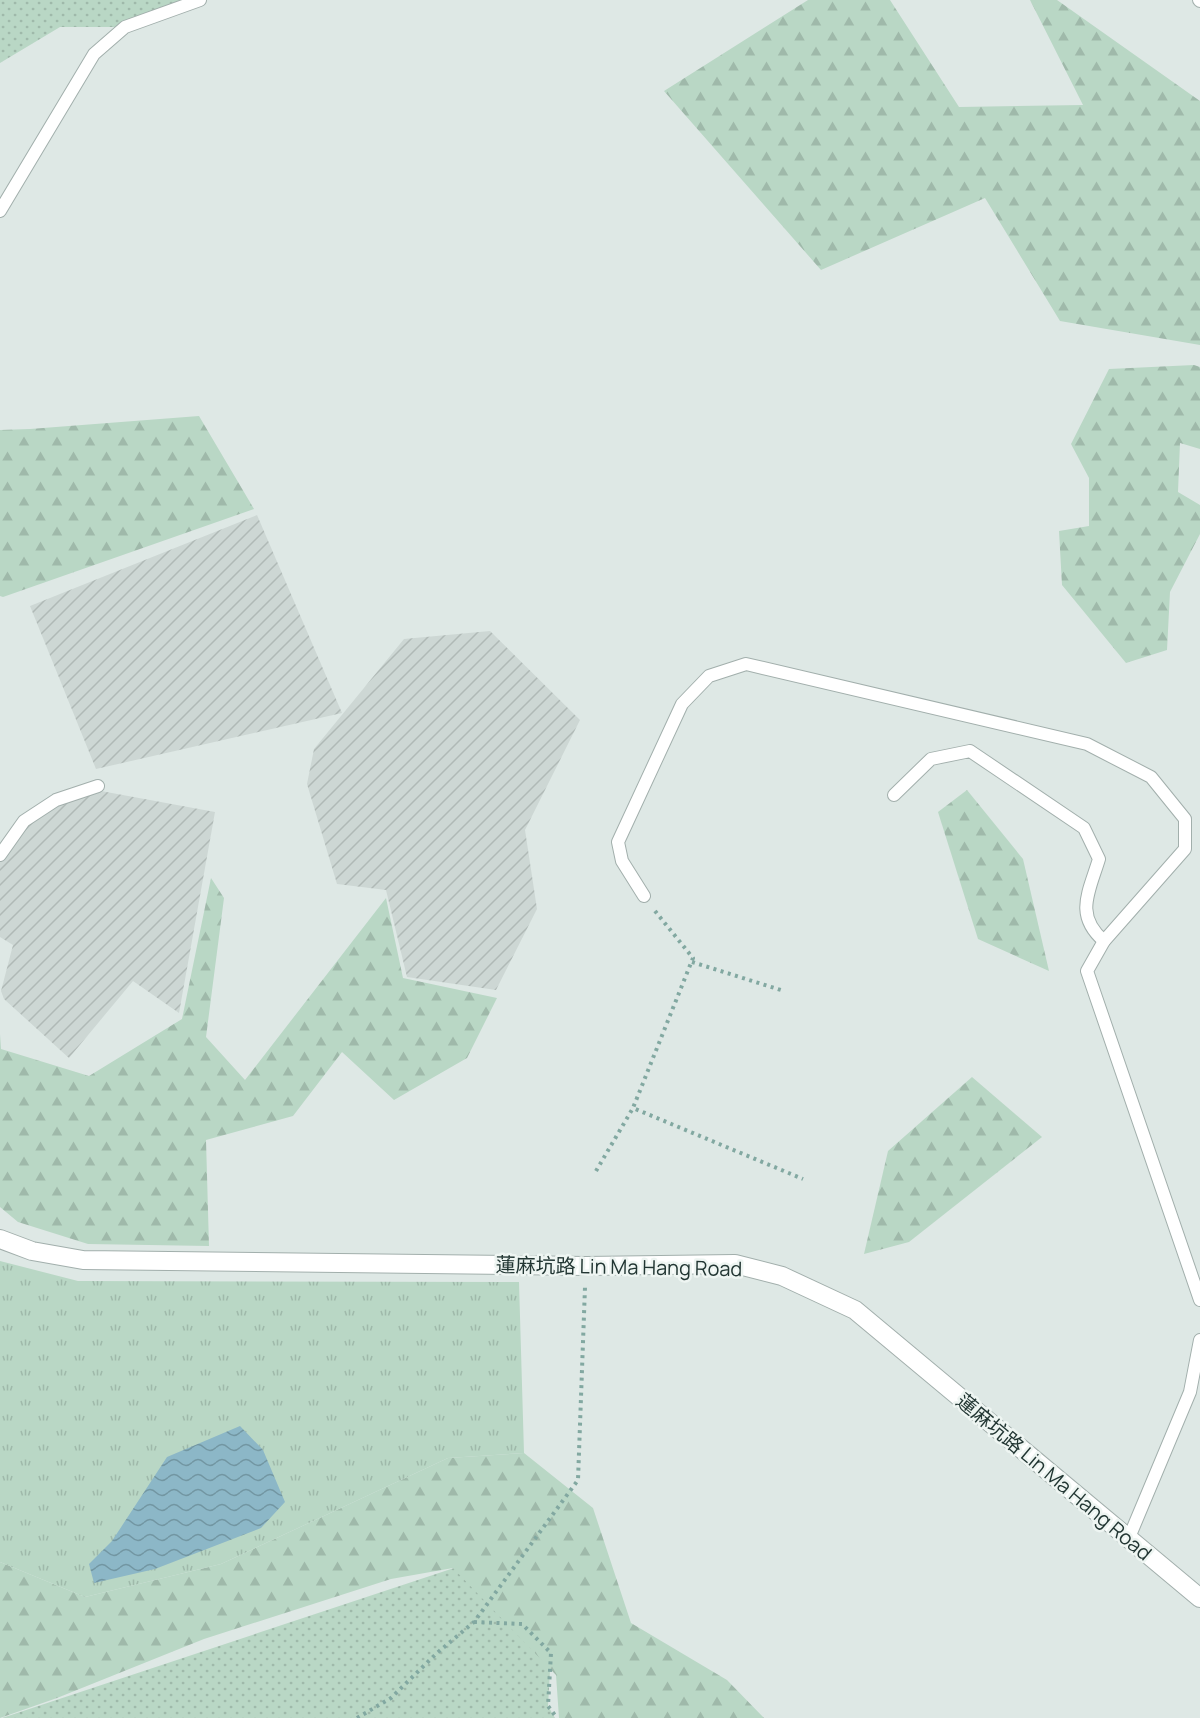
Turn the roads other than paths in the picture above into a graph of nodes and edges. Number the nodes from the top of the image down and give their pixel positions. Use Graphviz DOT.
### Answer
graph roads {
  1 [pos="200,0"];
  2 [pos="0,211"];
  3 [pos="98,786"];
  4 [pos="894,795"];
  5 [pos="0,855"];
  6 [pos="644,896"];
  7 [pos="1104,941"];
  8 [pos="0,1239"];
  9 [pos="1200,1300"];
  10 [pos="1200,1340"];
  11 [pos="1128,1540"];
  12 [pos="1200,1598"];
  1 -- 2 [label="lane"];
  3 -- 5 [label="lane"];
  4 -- 7 [label="lane"];
  6 -- 7 [label="lane"];
  7 -- 9 [label="lane"];
  8 -- 11 [label="street, 蓮麻坑路 Lin Ma Hang Road"];
  10 -- 11 [label="lane"];
  11 -- 12 [label="street, 蓮麻坑路 Lin Ma Hang Road"];
}
